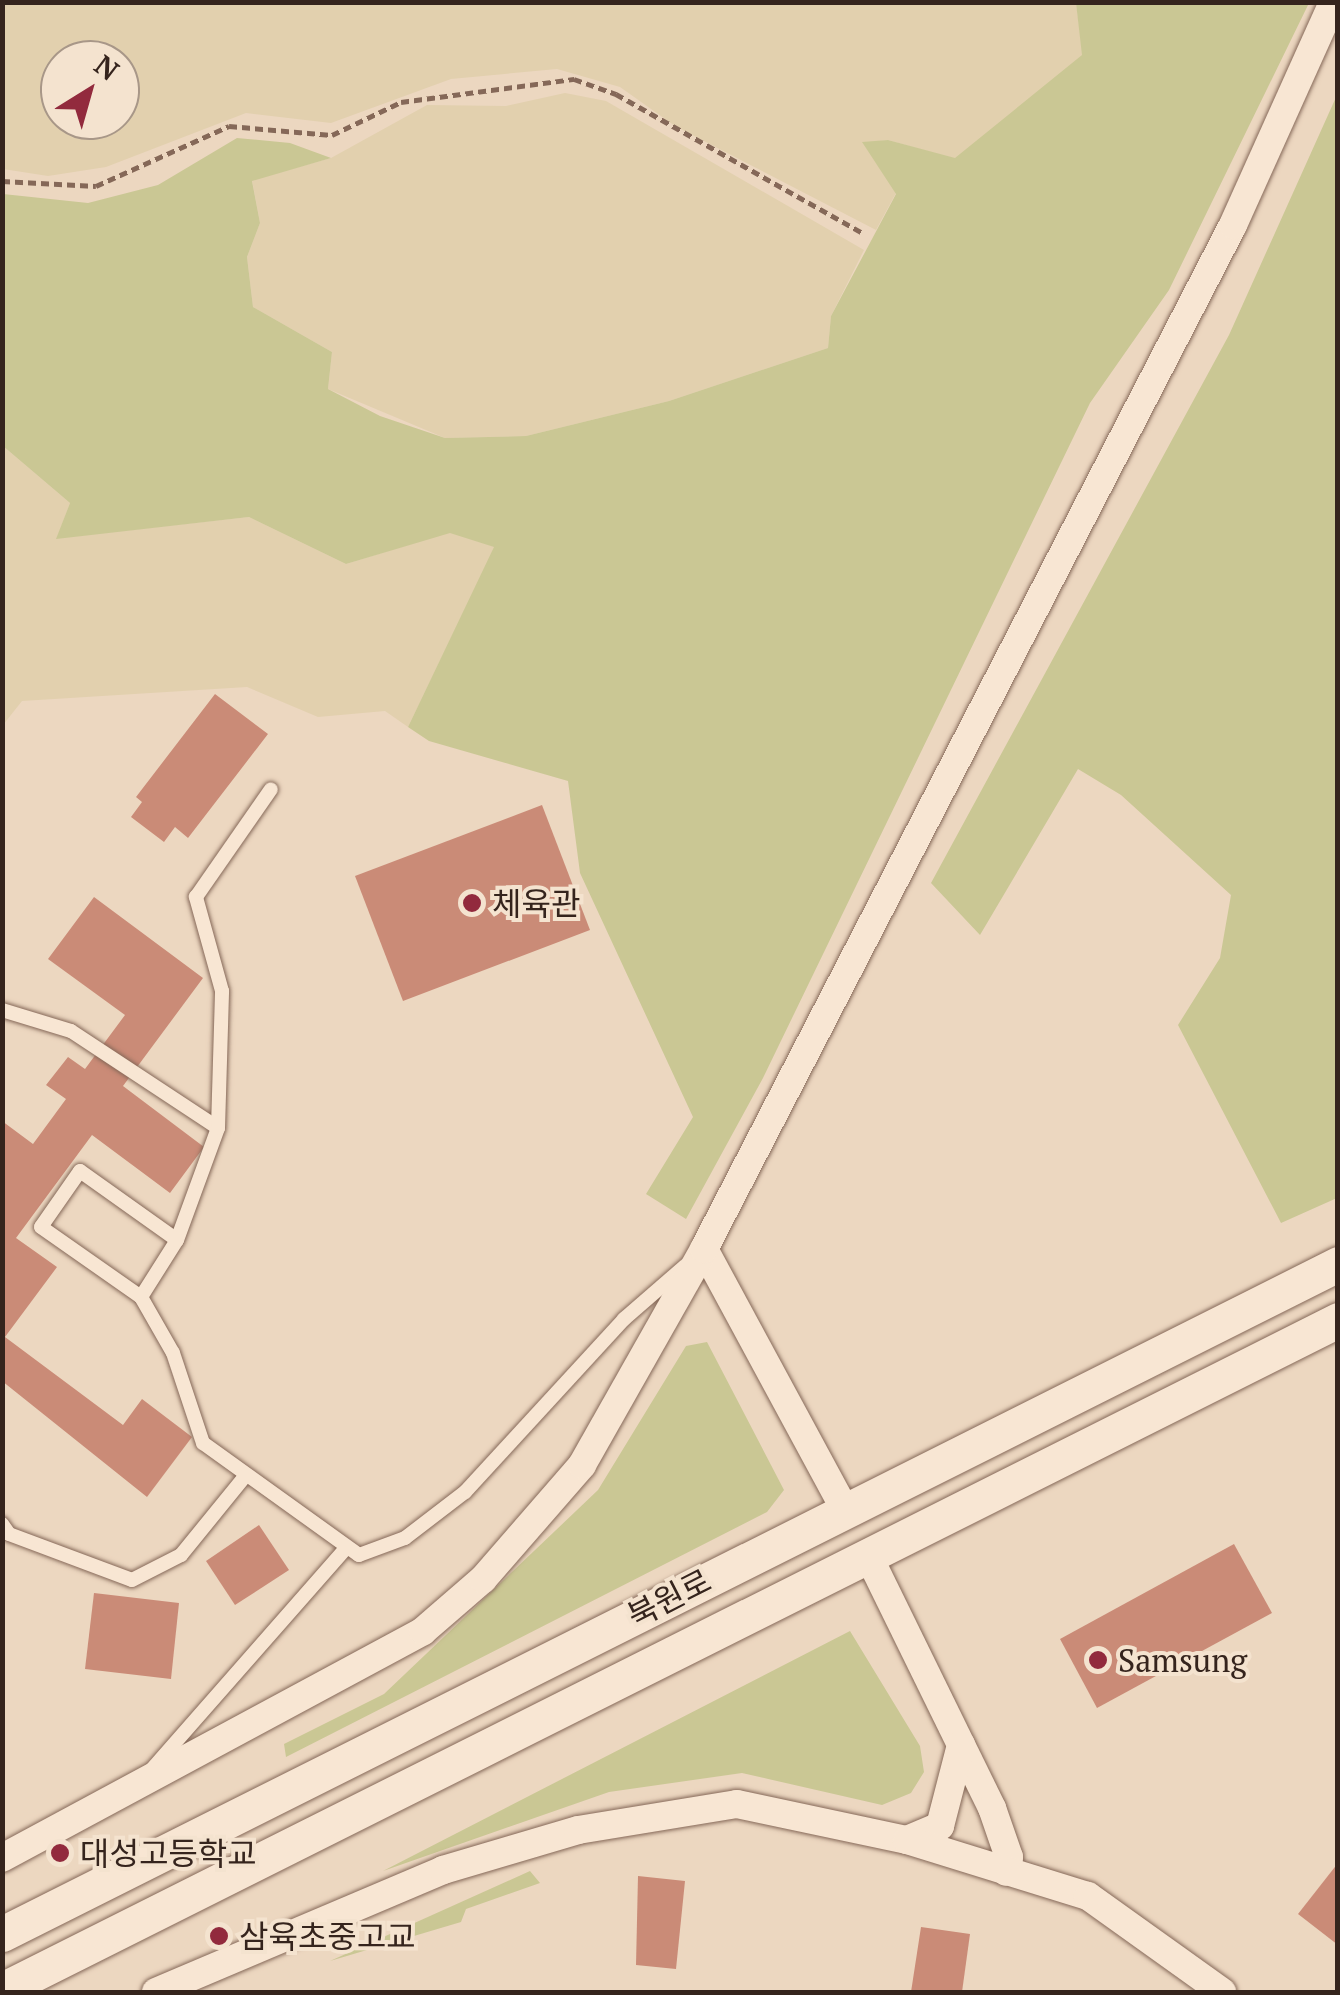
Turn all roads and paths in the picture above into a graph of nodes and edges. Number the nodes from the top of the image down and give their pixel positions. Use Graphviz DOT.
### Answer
graph roads {
  1 [pos="1333,2"];
  2 [pos="2,181"];
  3 [pos="864,234"];
  4 [pos="272,789"];
  5 [pos="2,1010"];
  6 [pos="218,1128"];
  7 [pos="178,1240"];
  8 [pos="704,1249"];
  9 [pos="1338,1264"];
  10 [pos="141,1297"];
  11 [pos="1338,1320"];
  12 [pos="246,1475"];
  13 [pos="844,1510"];
  14 [pos="2,1524"];
  15 [pos="346,1548"];
  16 [pos="870,1557"];
  17 [pos="961,1744"];
  18 [pos="134,1790"];
  19 [pos="907,1840"];
  20 [pos="2,1858"];
  21 [pos="1006,1872"];
  22 [pos="2,1934"];
  23 [pos="2,1990"];
  24 [pos="156,1992"];
  25 [pos="1222,1992"];
  1 -- 8 [label="street"];
  2 -- 3 [label="path"];
  4 -- 6 [label="lane"];
  5 -- 6 [label="lane"];
  6 -- 7 [label="lane"];
  7 -- 10 [label="lane"];
  7 -- 10 [label="lane"];
  8 -- 13 [label="street"];
  8 -- 15 [label="lane"];
  8 -- 18 [label="street"];
  9 -- 13 [label="street, 북원로"];
  10 -- 12 [label="lane"];
  11 -- 16 [label="street, 북원로"];
  12 -- 14 [label="lane"];
  12 -- 15 [label="lane"];
  13 -- 16 [label="street"];
  13 -- 22 [label="street, 북원로"];
  15 -- 18 [label="lane"];
  16 -- 17 [label="street"];
  16 -- 23 [label="street, 북원로"];
  17 -- 19 [label="street"];
  17 -- 21 [label="street"];
  18 -- 20 [label="street"];
  19 -- 21 [label="street"];
  19 -- 24 [label="street"];
  21 -- 25 [label="street"];
}
